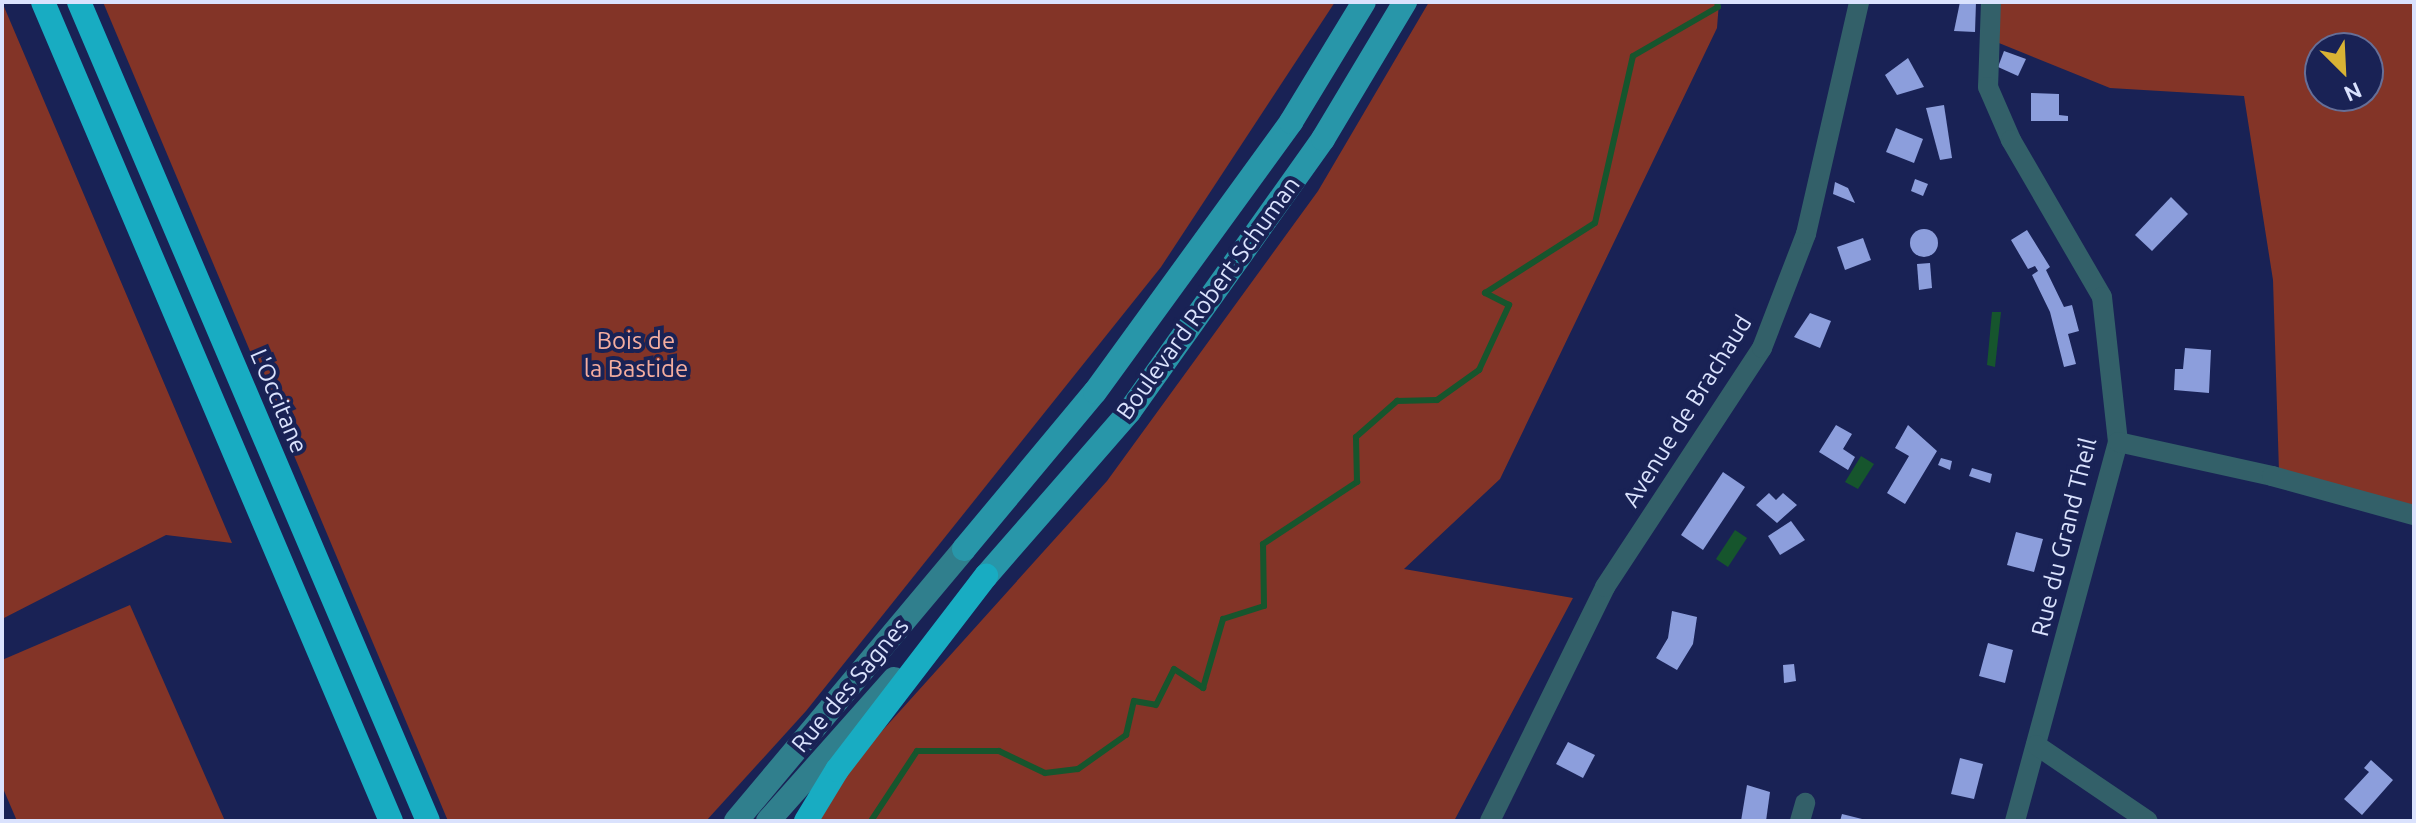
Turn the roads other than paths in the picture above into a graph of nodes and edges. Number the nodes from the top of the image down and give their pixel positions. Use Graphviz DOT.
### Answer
graph roads {
  1 [pos="43,2"];
  2 [pos="79,2"];
  3 [pos="1364,2"];
  4 [pos="1405,2"];
  5 [pos="1859,2"];
  6 [pos="1991,2"];
  7 [pos="2118,442"];
  8 [pos="2414,515"];
  9 [pos="964,549"];
  10 [pos="986,576"];
  11 [pos="2036,745"];
  12 [pos="391,821"];
  13 [pos="428,821"];
  14 [pos="736,821"];
  15 [pos="768,821"];
  16 [pos="806,821"];
  17 [pos="1490,821"];
  18 [pos="2015,821"];
  19 [pos="2148,821"];
  1 -- 12 [label="highway"];
  2 -- 13 [label="highway, L'Occitane"];
  3 -- 9 [label="main road, Boulevard Robert Schuman"];
  4 -- 10 [label="main road, Boulevard Robert Schuman"];
  5 -- 17 [label="street, Avenue de Brachaud"];
  6 -- 7 [label="street, Rue du Grand Theil"];
  7 -- 8 [label="street"];
  7 -- 11 [label="street, Rue du Grand Theil"];
  9 -- 14 [label="street, Rue des Sagnes"];
  10 -- 15 [label="street, Rue des Sagnes"];
  10 -- 16 [label="highway"];
  11 -- 18 [label="street, Rue du Grand Theil"];
  11 -- 19 [label="street"];
}
